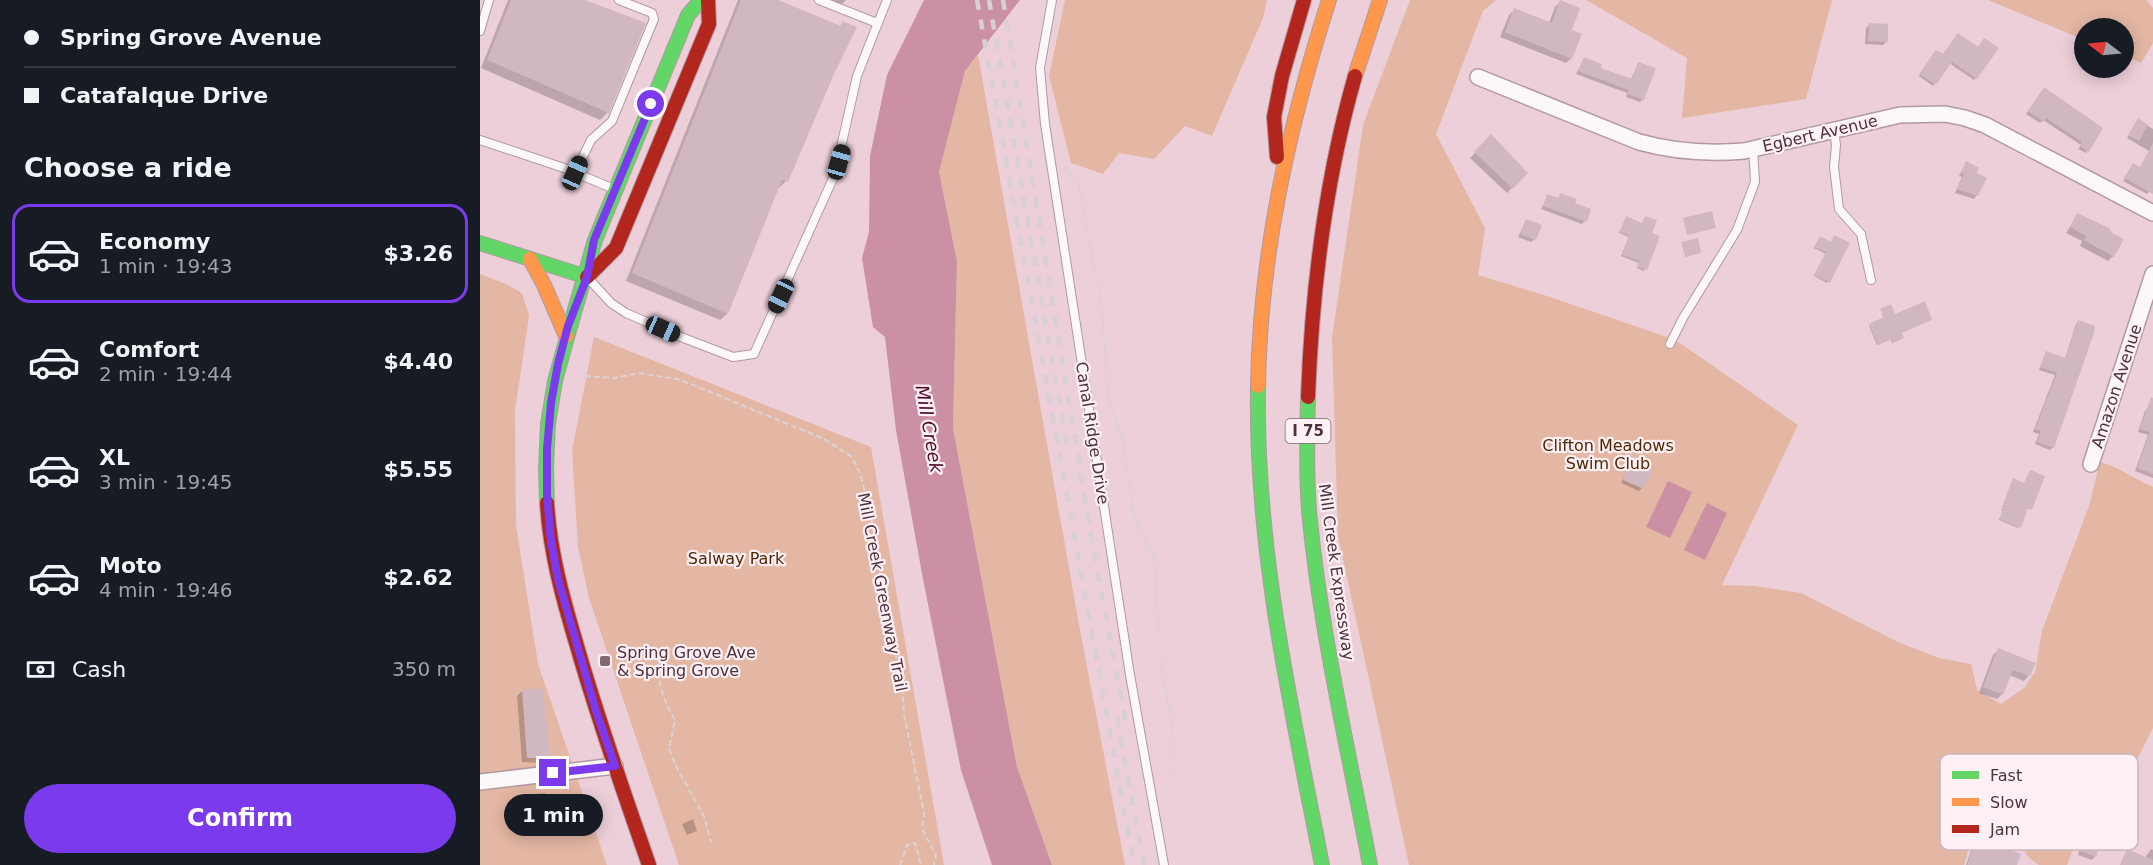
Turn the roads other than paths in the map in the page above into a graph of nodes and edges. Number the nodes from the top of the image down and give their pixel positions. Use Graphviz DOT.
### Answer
graph roads {
  1 [pos="489,0"];
  2 [pos="619,0"];
  3 [pos="701,0"];
  4 [pos="708,0"];
  5 [pos="819,0"];
  6 [pos="887,0"];
  7 [pos="1052,0"];
  8 [pos="1304,0"];
  9 [pos="1329,0"];
  10 [pos="1380,0"];
  11 [pos="877,23"];
  12 [pos="480,31"];
  13 [pos="1478,77"];
  14 [pos="1834,130"];
  15 [pos="480,140"];
  16 [pos="1753,148"];
  17 [pos="575,173"];
  18 [pos="1280,182"];
  19 [pos="615,189"];
  20 [pos="2153,213"];
  21 [pos="480,243"];
  22 [pos="530,259"];
  23 [pos="2153,274"];
  24 [pos="587,277"];
  25 [pos="1871,279"];
  26 [pos="566,336"];
  27 [pos="1670,344"];
  28 [pos="2091,464"];
  29 [pos="615,766"];
  30 [pos="480,782"];
  31 [pos="649,865"];
  32 [pos="1164,865"];
  33 [pos="1322,865"];
  34 [pos="1370,865"];
  1 -- 12 [label="lane"];
  2 -- 17 [label="lane"];
  3 -- 19 [label="main road"];
  4 -- 24 [label="main road"];
  5 -- 11 [label="lane"];
  6 -- 11 [label="lane"];
  7 -- 32 [label="lane, Canal Ridge Drive"];
  8 -- 18 [label="main road"];
  9 -- 18 [label="main road"];
  10 -- 34 [label="main road, Mill Creek Expressway / I 75"];
  11 -- 24 [label="lane"];
  13 -- 16 [label="street, Egbert Avenue"];
  14 -- 16 [label="street, Egbert Avenue"];
  14 -- 20 [label="street, Egbert Avenue"];
  14 -- 25 [label="lane"];
  15 -- 17 [label="lane"];
  16 -- 27 [label="lane"];
  17 -- 19 [label="lane"];
  18 -- 33 [label="main road"];
  19 -- 24 [label="main road"];
  21 -- 22 [label="main road"];
  22 -- 24 [label="main road"];
  22 -- 26 [label="main road"];
  23 -- 28 [label="street, Amazon Avenue"];
  24 -- 26 [label="main road"];
  26 -- 29 [label="main road"];
  29 -- 30 [label="street"];
  29 -- 31 [label="main road"];
}
